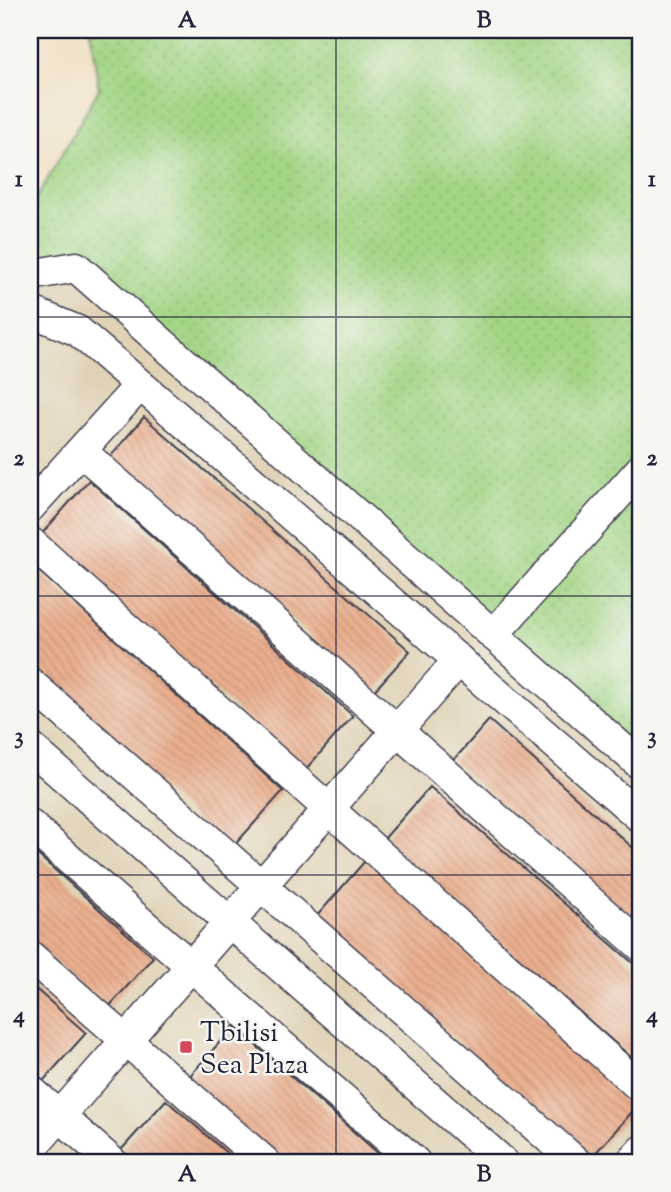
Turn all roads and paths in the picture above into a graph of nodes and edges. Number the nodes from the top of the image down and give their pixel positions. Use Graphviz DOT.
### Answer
graph roads {
  1 [pos="30,275"];
  2 [pos="30,311"];
  3 [pos="141,385"];
  4 [pos="81,451"];
  5 [pos="641,469"];
  6 [pos="30,507"];
  7 [pos="30,542"];
  8 [pos="493,635"];
  9 [pos="459,660"];
  10 [pos="30,683"];
  11 [pos="397,731"];
  12 [pos="30,747"];
  13 [pos="641,765"];
  14 [pos="329,810"];
  15 [pos="641,818"];
  16 [pos="30,825"];
  17 [pos="262,887"];
  18 [pos="230,923"];
  19 [pos="641,946"];
  20 [pos="30,956"];
  21 [pos="192,967"];
  22 [pos="127,1041"];
  23 [pos="641,1088"];
  24 [pos="30,1090"];
  25 [pos="60,1116"];
  26 [pos="30,1150"];
  27 [pos="641,1151"];
  28 [pos="112,1162"];
  29 [pos="265,1162"];
  30 [pos="415,1162"];
  31 [pos="503,1162"];
  32 [pos="576,1162"];
  33 [pos="631,1162"];
  1 -- 8 [label="street"];
  2 -- 3 [label="street"];
  3 -- 4 [label="street"];
  3 -- 9 [label="street"];
  4 -- 6 [label="street"];
  4 -- 11 [label="street"];
  5 -- 8 [label="street"];
  7 -- 14 [label="street"];
  8 -- 13 [label="street"];
  9 -- 11 [label="street"];
  9 -- 15 [label="street"];
  10 -- 17 [label="street"];
  11 -- 14 [label="street"];
  11 -- 19 [label="street"];
  12 -- 18 [label="street"];
  14 -- 17 [label="street"];
  14 -- 23 [label="street"];
  16 -- 21 [label="street"];
  17 -- 18 [label="street"];
  17 -- 32 [label="street"];
  18 -- 21 [label="street"];
  18 -- 31 [label="street"];
  20 -- 22 [label="street"];
  21 -- 22 [label="street"];
  21 -- 30 [label="street"];
  22 -- 25 [label="street"];
  22 -- 29 [label="street"];
  24 -- 25 [label="street"];
  25 -- 26 [label="street"];
  25 -- 28 [label="street"];
  27 -- 33 [label="street"];
}
